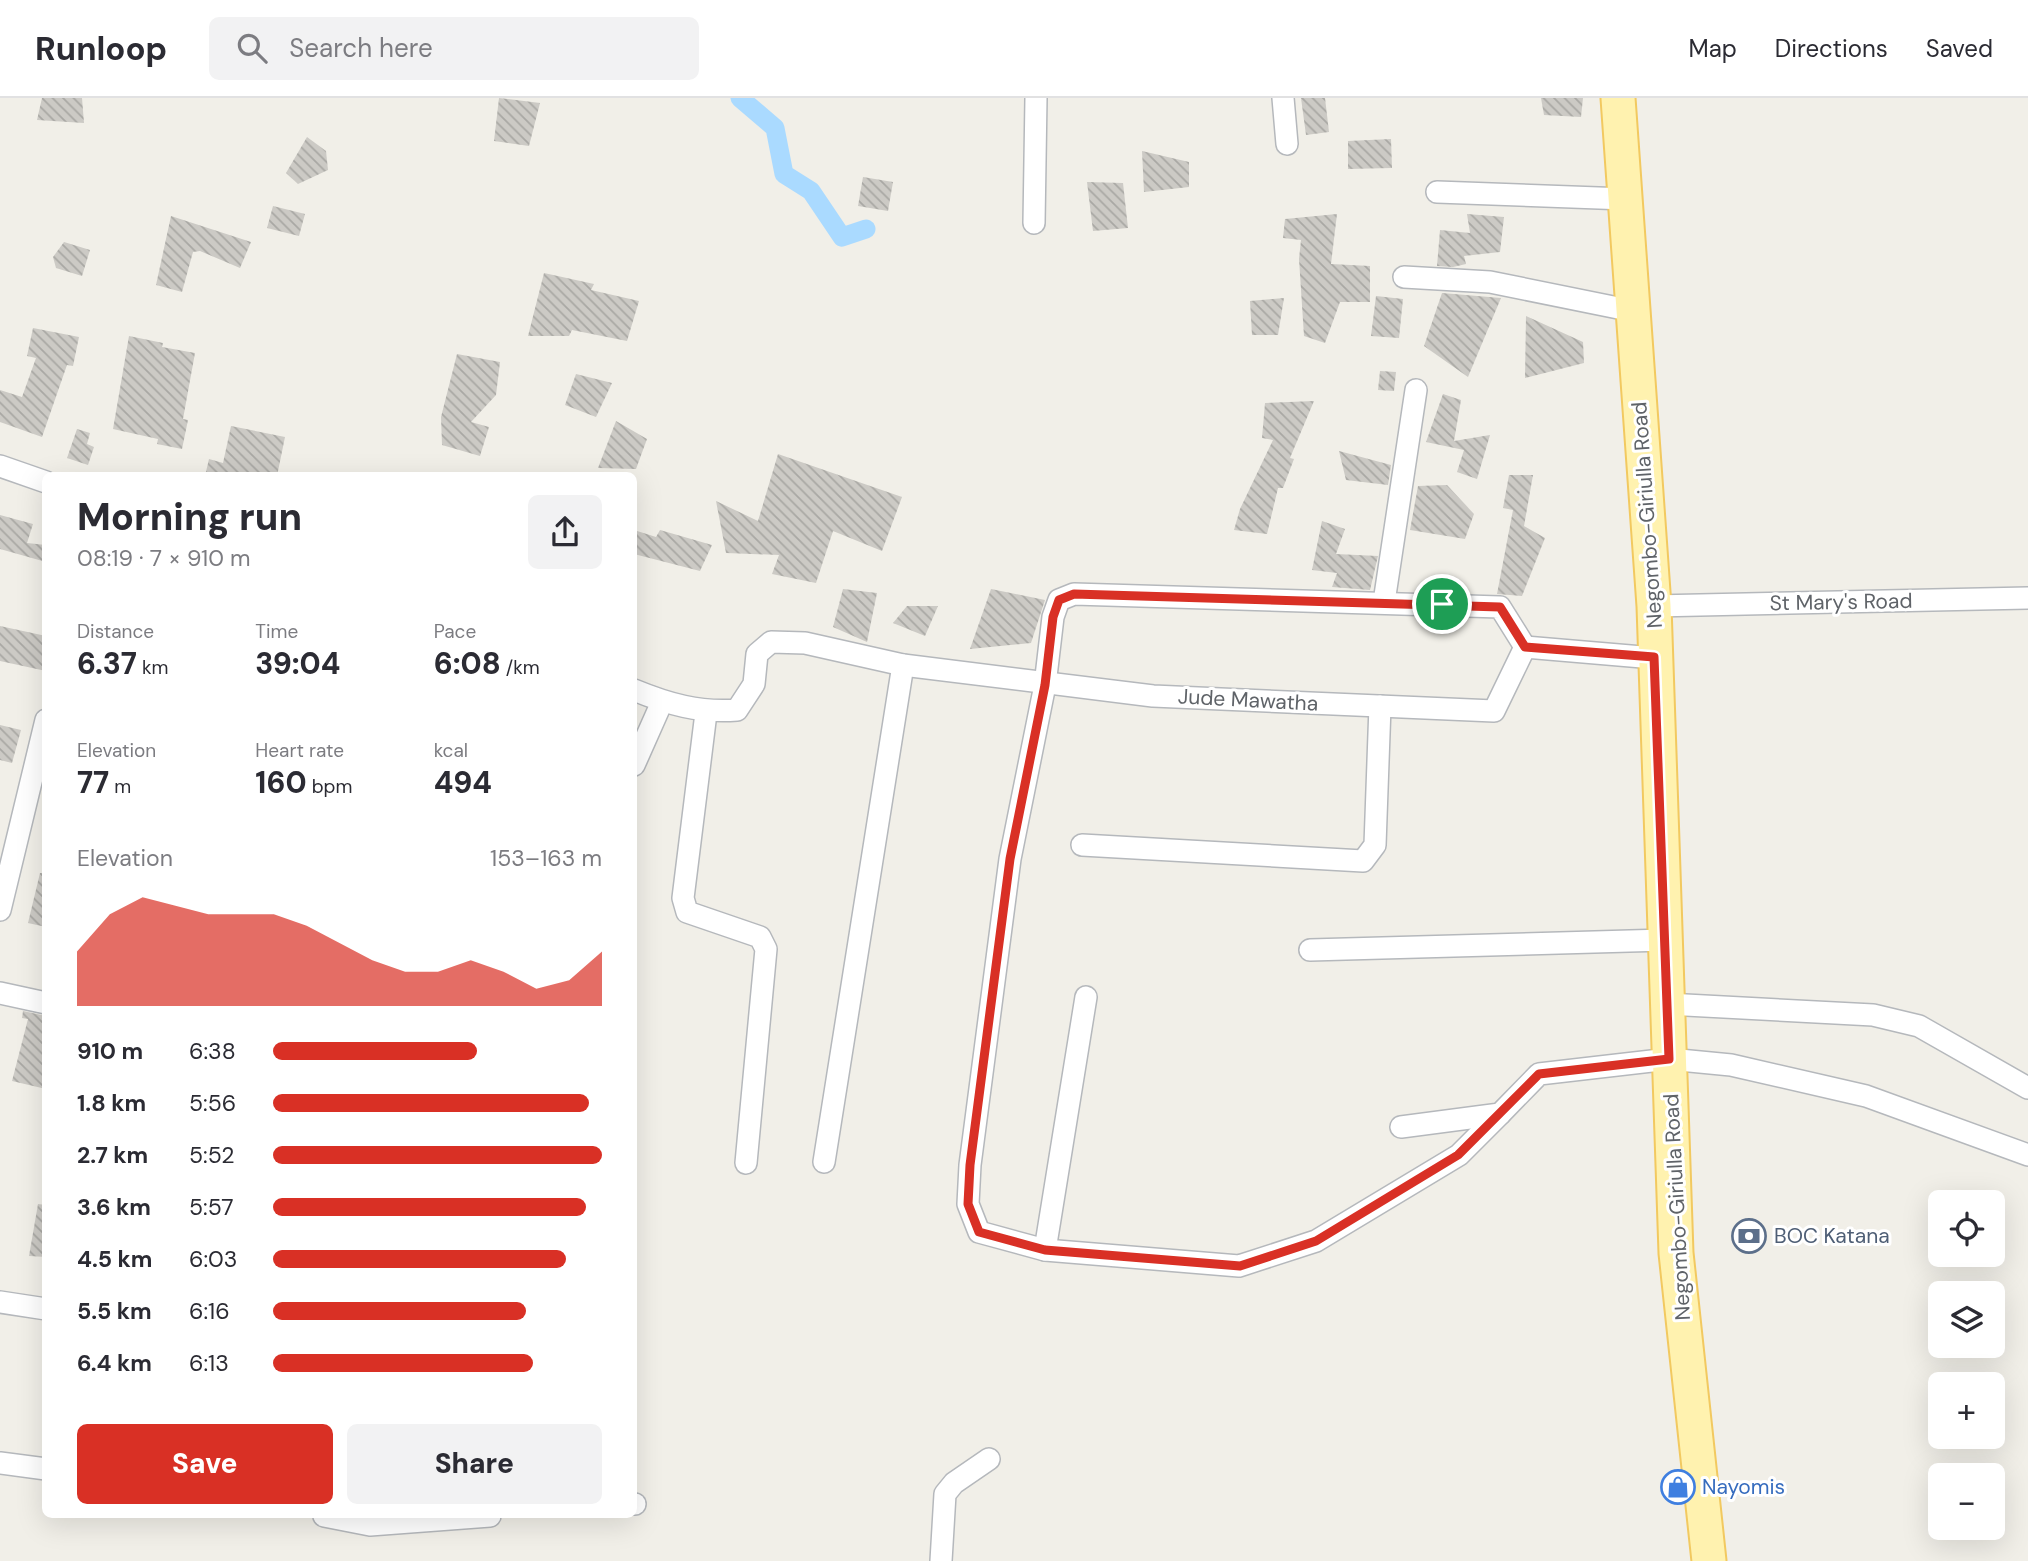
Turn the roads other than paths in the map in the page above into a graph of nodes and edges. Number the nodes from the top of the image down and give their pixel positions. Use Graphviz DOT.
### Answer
graph roads {
  1 [pos="1035,98"];
  2 [pos="1283,98"];
  3 [pos="1618,98"];
  4 [pos="1287,144"];
  5 [pos="1437,192"];
  6 [pos="1626,200"];
  7 [pos="1034,223"];
  8 [pos="1404,278"];
  9 [pos="1633,311"];
  10 [pos="1416,390"];
  11 [pos="0,466"];
  12 [pos="42,481"];
  13 [pos="2028,598"];
  14 [pos="1384,601"];
  15 [pos="1654,606"];
  16 [pos="1525,647"];
  17 [pos="1654,657"];
  18 [pos="903,665"];
  19 [pos="1045,685"];
  20 [pos="637,691"];
  21 [pos="662,702"];
  22 [pos="1380,706"];
  23 [pos="706,713"];
  24 [pos="42,737"];
  25 [pos="637,758"];
  26 [pos="1082,845"];
  27 [pos="0,910"];
  28 [pos="1665,940"];
  29 [pos="1310,950"];
  30 [pos="0,993"];
  31 [pos="1086,997"];
  32 [pos="42,1002"];
  33 [pos="1667,1003"];
  34 [pos="1669,1059"];
  35 [pos="2028,1088"];
  36 [pos="1500,1114"];
  37 [pos="1401,1126"];
  38 [pos="2028,1155"];
  39 [pos="824,1162"];
  40 [pos="746,1163"];
  41 [pos="1045,1250"];
  42 [pos="0,1302"];
  43 [pos="42,1308"];
  44 [pos="989,1458"];
  45 [pos="0,1463"];
  46 [pos="42,1468"];
  47 [pos="334,1518"];
  48 [pos="463,1518"];
  49 [pos="941,1561"];
  50 [pos="1709,1561"];
  1 -- 7 [label="street"];
  2 -- 4 [label="street"];
  3 -- 6 [label="main road, Negombo-Giriulla Road"];
  5 -- 6 [label="street"];
  6 -- 9 [label="main road, Negombo-Giriulla Road"];
  8 -- 9 [label="street"];
  9 -- 15 [label="main road, Negombo-Giriulla Road"];
  10 -- 14 [label="street"];
  11 -- 12 [label="street"];
  13 -- 15 [label="street, St Mary's Road"];
  14 -- 16 [label="street"];
  14 -- 19 [label="street"];
  15 -- 17 [label="main road, Negombo-Giriulla Road"];
  16 -- 17 [label="street"];
  16 -- 22 [label="street, Jude Mawatha"];
  17 -- 28 [label="main road, Negombo-Giriulla Road"];
  18 -- 19 [label="street, Jude Mawatha"];
  18 -- 23 [label="street, Jude Mawatha"];
  18 -- 39 [label="street"];
  19 -- 22 [label="street, Jude Mawatha"];
  19 -- 41 [label="street"];
  20 -- 21 [label="street"];
  21 -- 23 [label="street"];
  21 -- 25 [label="street"];
  22 -- 26 [label="street"];
  23 -- 40 [label="street"];
  24 -- 27 [label="street"];
  28 -- 29 [label="street"];
  28 -- 33 [label="main road, Negombo-Giriulla Road"];
  30 -- 32 [label="street"];
  31 -- 41 [label="street"];
  33 -- 34 [label="main road, Negombo-Giriulla Road"];
  33 -- 35 [label="street"];
  34 -- 36 [label="street"];
  34 -- 38 [label="street"];
  34 -- 50 [label="main road, Negombo-Giriulla Road"];
  36 -- 37 [label="street"];
  36 -- 41 [label="street"];
  42 -- 43 [label="street"];
  44 -- 49 [label="street"];
  45 -- 46 [label="street"];
  47 -- 48 [label="street"];
}
